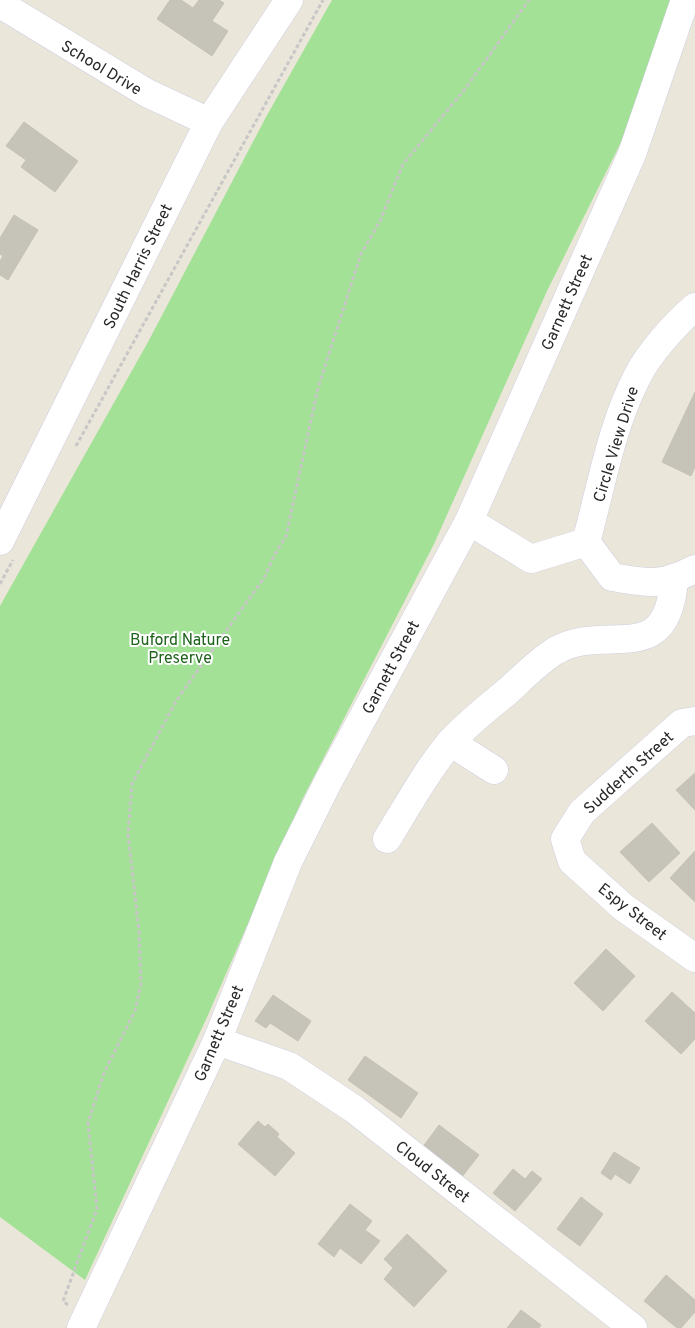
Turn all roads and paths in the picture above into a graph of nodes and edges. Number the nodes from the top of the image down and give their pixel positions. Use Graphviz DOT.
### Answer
graph roads {
  1 [pos="289,0"];
  2 [pos="323,0"];
  3 [pos="529,0"];
  4 [pos="685,0"];
  5 [pos="0,4"];
  6 [pos="209,122"];
  7 [pos="695,307"];
  8 [pos="74,449"];
  9 [pos="469,521"];
  10 [pos="586,542"];
  11 [pos="9,547"];
  12 [pos="685,574"];
  13 [pos="0,584"];
  14 [pos="695,721"];
  15 [pos="450,742"];
  16 [pos="494,770"];
  17 [pos="386,839"];
  18 [pos="572,861"];
  19 [pos="695,958"];
  20 [pos="217,1041"];
  21 [pos="77,1318"];
  22 [pos="632,1328"];
  1 -- 6 [label="street, South Harris Street"];
  2 -- 8 [label="path"];
  3 -- 21 [label="path"];
  4 -- 9 [label="street, Garnett Street"];
  5 -- 6 [label="street, School Drive"];
  6 -- 11 [label="street, South Harris Street"];
  7 -- 10 [label="street, Circle View Drive"];
  9 -- 10 [label="street"];
  9 -- 20 [label="street, Garnett Street"];
  10 -- 12 [label="street"];
  11 -- 13 [label="path"];
  12 -- 15 [label="street"];
  14 -- 18 [label="street, Sudderth Street"];
  15 -- 16 [label="street"];
  15 -- 17 [label="street"];
  18 -- 19 [label="street, Espy Street"];
  20 -- 21 [label="street, Garnett Street"];
  20 -- 22 [label="street, Cloud Street"];
}
